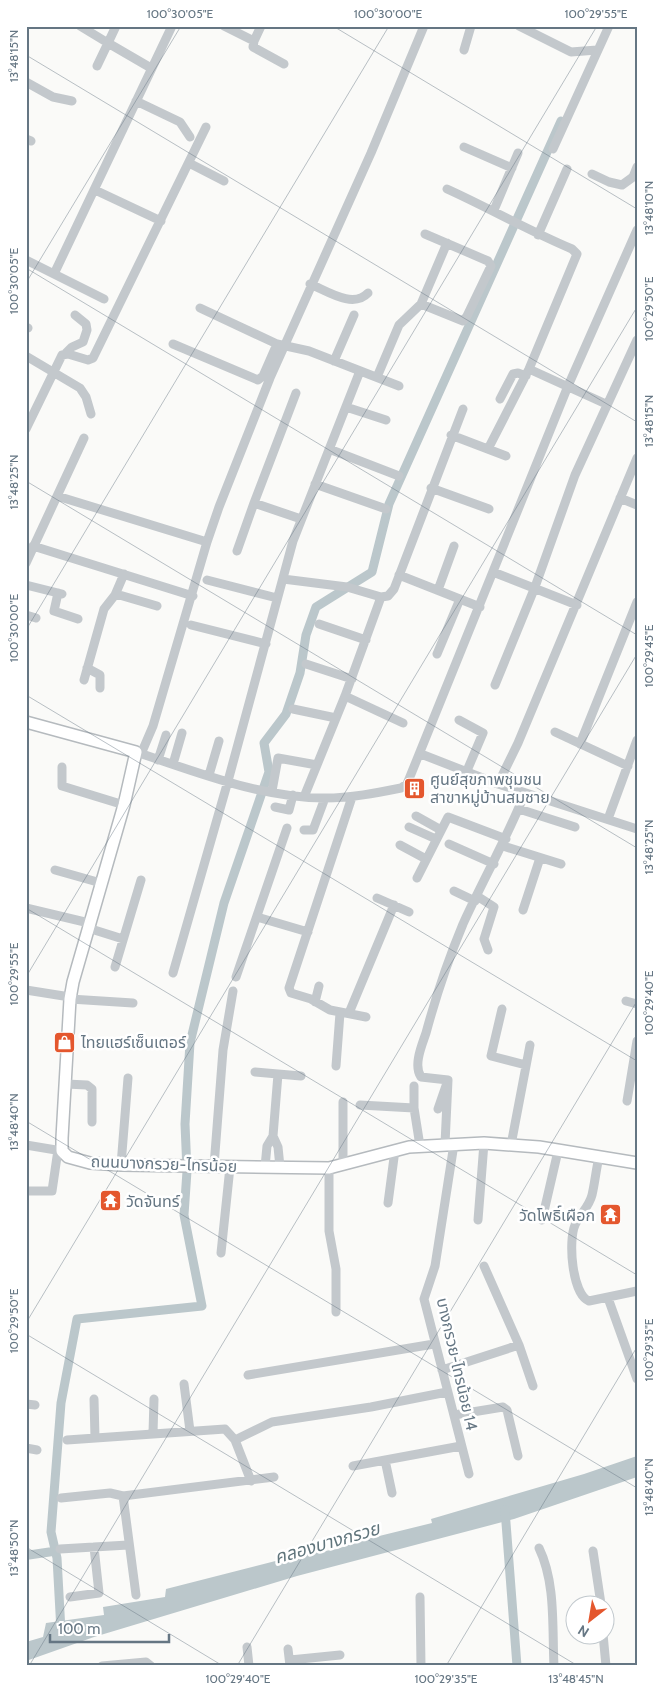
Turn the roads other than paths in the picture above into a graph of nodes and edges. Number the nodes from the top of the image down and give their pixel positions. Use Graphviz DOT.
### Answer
graph roads {
  1 [pos="80,26"];
  2 [pos="116,26"];
  3 [pos="172,26"];
  4 [pos="224,26"];
  5 [pos="261,26"];
  6 [pos="424,26"];
  7 [pos="472,26"];
  8 [pos="519,26"];
  9 [pos="608,26"];
  10 [pos="254,41"];
  11 [pos="108,43"];
  12 [pos="464,50"];
  13 [pos="597,50"];
  14 [pos="284,64"];
  15 [pos="97,66"];
  16 [pos="151,68"];
  17 [pos="26,82"];
  18 [pos="72,101"];
  19 [pos="136,101"];
  20 [pos="206,127"];
  21 [pos="190,137"];
  22 [pos="464,147"];
  23 [pos="553,149"];
  24 [pos="518,153"];
  25 [pos="189,163"];
  26 [pos="637,167"];
  27 [pos="512,168"];
  28 [pos="567,169"];
  29 [pos="592,174"];
  30 [pos="224,181"];
  31 [pos="447,188"];
  32 [pos="95,190"];
  33 [pos="494,210"];
  34 [pos="161,221"];
  35 [pos="637,230"];
  36 [pos="425,234"];
  37 [pos="538,234"];
  38 [pos="447,243"];
  39 [pos="27,264"];
  40 [pos="54,274"];
  41 [pos="310,284"];
  42 [pos="368,293"];
  43 [pos="104,299"];
  44 [pos="421,304"];
  45 [pos="200,308"];
  46 [pos="75,315"];
  47 [pos="354,315"];
  48 [pos="637,340"];
  49 [pos="173,344"];
  50 [pos="285,345"];
  51 [pos="66,353"];
  52 [pos="26,356"];
  53 [pos="334,361"];
  54 [pos="54,371"];
  55 [pos="360,371"];
  56 [pos="527,372"];
  57 [pos="377,377"];
  58 [pos="399,386"];
  59 [pos="568,386"];
  60 [pos="296,393"];
  61 [pos="500,399"];
  62 [pos="606,404"];
  63 [pos="346,407"];
  64 [pos="463,408"];
  65 [pos="91,414"];
  66 [pos="386,420"];
  67 [pos="26,429"];
  68 [pos="451,435"];
  69 [pos="84,438"];
  70 [pos="329,449"];
  71 [pos="488,449"];
  72 [pos="506,456"];
  73 [pos="637,458"];
  74 [pos="399,476"];
  75 [pos="315,484"];
  76 [pos="431,488"];
  77 [pos="56,496"];
  78 [pos="620,498"];
  79 [pos="254,503"];
  80 [pos="637,505"];
  81 [pos="386,509"];
  82 [pos="489,509"];
  83 [pos="301,519"];
  84 [pos="207,542"];
  85 [pos="33,546"];
  86 [pos="454,546"];
  87 [pos="237,551"];
  88 [pos="26,563"];
  89 [pos="494,572"];
  90 [pos="124,574"];
  91 [pos="399,575"];
  92 [pos="283,579"];
  93 [pos="207,580"];
  94 [pos="26,585"];
  95 [pos="536,587"];
  96 [pos="438,590"];
  97 [pos="116,594"];
  98 [pos="192,596"];
  99 [pos="381,597"];
  100 [pos="278,598"];
  101 [pos="460,599"];
  102 [pos="637,602"];
  103 [pos="576,605"];
  104 [pos="157,606"];
  105 [pos="480,607"];
  106 [pos="26,615"];
  107 [pos="36,618"];
  108 [pos="78,620"];
  109 [pos="319,624"];
  110 [pos="191,625"];
  111 [pos="366,640"];
  112 [pos="266,644"];
  113 [pos="437,654"];
  114 [pos="306,664"];
  115 [pos="87,668"];
  116 [pos="352,679"];
  117 [pos="84,680"];
  118 [pos="495,685"];
  119 [pos="100,688"];
  120 [pos="345,696"];
  121 [pos="292,709"];
  122 [pos="336,718"];
  123 [pos="459,720"];
  124 [pos="26,722"];
  125 [pos="403,723"];
  126 [pos="555,732"];
  127 [pos="182,733"];
  128 [pos="166,735"];
  129 [pos="637,740"];
  130 [pos="219,742"];
  131 [pos="580,744"];
  132 [pos="420,754"];
  133 [pos="145,756"];
  134 [pos="173,764"];
  135 [pos="317,765"];
  136 [pos="62,766"];
  137 [pos="628,766"];
  138 [pos="466,773"];
  139 [pos="209,775"];
  140 [pos="228,781"];
  141 [pos="498,784"];
  142 [pos="266,791"];
  143 [pos="525,793"];
  144 [pos="294,795"];
  145 [pos="304,797"];
  146 [pos="352,797"];
  147 [pos="325,798"];
  148 [pos="124,805"];
  149 [pos="275,807"];
  150 [pos="518,809"];
  151 [pos="416,816"];
  152 [pos="608,820"];
  153 [pos="409,827"];
  154 [pos="575,827"];
  155 [pos="286,828"];
  156 [pos="637,829"];
  157 [pos="304,830"];
  158 [pos="441,830"];
  159 [pos="436,840"];
  160 [pos="504,842"];
  161 [pos="449,844"];
  162 [pos="400,845"];
  163 [pos="540,858"];
  164 [pos="426,859"];
  165 [pos="494,864"];
  166 [pos="561,864"];
  167 [pos="55,870"];
  168 [pos="417,878"];
  169 [pos="141,880"];
  170 [pos="101,883"];
  171 [pos="454,891"];
  172 [pos="377,898"];
  173 [pos="476,899"];
  174 [pos="394,906"];
  175 [pos="26,908"];
  176 [pos="523,910"];
  177 [pos="409,912"];
  178 [pos="258,917"];
  179 [pos="88,926"];
  180 [pos="308,932"];
  181 [pos="123,939"];
  182 [pos="488,950"];
  183 [pos="115,967"];
  184 [pos="173,972"];
  185 [pos="236,977"];
  186 [pos="319,986"];
  187 [pos="26,990"];
  188 [pos="233,991"];
  189 [pos="70,998"];
  190 [pos="626,1001"];
  191 [pos="315,1002"];
  192 [pos="133,1003"];
  193 [pos="637,1004"];
  194 [pos="502,1009"];
  195 [pos="344,1013"];
  196 [pos="366,1017"];
  197 [pos="637,1041"];
  198 [pos="530,1045"];
  199 [pos="526,1065"];
  200 [pos="635,1065"];
  201 [pos="336,1066"];
  202 [pos="255,1072"];
  203 [pos="278,1074"];
  204 [pos="301,1076"];
  205 [pos="128,1078"];
  206 [pos="448,1080"];
  207 [pos="66,1084"];
  208 [pos="414,1086"];
  209 [pos="627,1101"];
  210 [pos="343,1102"];
  211 [pos="360,1105"];
  212 [pos="414,1108"];
  213 [pos="438,1109"];
  214 [pos="92,1122"];
  215 [pos="273,1136"];
  216 [pos="484,1143"];
  217 [pos="450,1144"];
  218 [pos="26,1145"];
  219 [pos="511,1145"];
  220 [pos="420,1146"];
  221 [pos="395,1150"];
  222 [pos="60,1151"];
  223 [pos="558,1151"];
  224 [pos="599,1157"];
  225 [pos="637,1163"];
  226 [pos="121,1165"];
  227 [pos="343,1165"];
  228 [pos="214,1166"];
  229 [pos="230,1167"];
  230 [pos="265,1167"];
  231 [pos="280,1167"];
  232 [pos="329,1168"];
  233 [pos="26,1191"];
  234 [pos="388,1203"];
  235 [pos="478,1220"];
  236 [pos="542,1220"];
  237 [pos="221,1253"];
  238 [pos="484,1266"];
  239 [pos="637,1291"];
  240 [pos="608,1298"];
  241 [pos="336,1312"];
  242 [pos="434,1344"];
  243 [pos="519,1345"];
  244 [pos="442,1370"];
  245 [pos="248,1375"];
  246 [pos="637,1379"];
  247 [pos="184,1384"];
  248 [pos="532,1386"];
  249 [pos="447,1392"];
  250 [pos="154,1398"];
  251 [pos="94,1399"];
  252 [pos="454,1415"];
  253 [pos="190,1431"];
  254 [pos="153,1433"];
  255 [pos="95,1438"];
  256 [pos="67,1440"];
  257 [pos="235,1440"];
  258 [pos="461,1446"];
  259 [pos="26,1448"];
  260 [pos="37,1450"];
  261 [pos="518,1456"];
  262 [pos="386,1460"];
  263 [pos="353,1466"];
  264 [pos="469,1474"];
  265 [pos="274,1477"];
  266 [pos="252,1481"];
  267 [pos="392,1493"];
  268 [pos="124,1496"];
  269 [pos="61,1498"];
  270 [pos="128,1545"];
  271 [pos="94,1547"];
  272 [pos="539,1548"];
  273 [pos="60,1550"];
  274 [pos="593,1551"];
  275 [pos="599,1594"];
  276 [pos="136,1596"];
  277 [pos="70,1597"];
  278 [pos="420,1597"];
  279 [pos="604,1644"];
  280 [pos="247,1647"];
  281 [pos="288,1649"];
  282 [pos="340,1655"];
  283 [pos="290,1663"];
  284 [pos="150,1664"];
  285 [pos="102,1666"];
  286 [pos="249,1666"];
  287 [pos="421,1666"];
  288 [pos="554,1666"];
  289 [pos="606,1666"];
  1 -- 11 [label="street"];
  2 -- 11 [label="street"];
  3 -- 16 [label="street"];
  4 -- 10 [label="street"];
  5 -- 10 [label="street"];
  6 -- 41 [label="street"];
  7 -- 12 [label="street"];
  8 -- 13 [label="street"];
  9 -- 13 [label="street"];
  10 -- 14 [label="street"];
  11 -- 15 [label="street"];
  11 -- 16 [label="street"];
  13 -- 23 [label="street"];
  16 -- 19 [label="street"];
  17 -- 18 [label="street"];
  19 -- 21 [label="street"];
  19 -- 32 [label="street"];
  20 -- 25 [label="street"];
  22 -- 27 [label="street"];
  24 -- 27 [label="street"];
  25 -- 30 [label="street"];
  25 -- 34 [label="street"];
  26 -- 29 [label="street"];
  27 -- 33 [label="street"];
  28 -- 37 [label="street"];
  31 -- 33 [label="street"];
  32 -- 34 [label="street"];
  32 -- 40 [label="street"];
  33 -- 37 [label="street"];
  34 -- 51 [label="street"];
  35 -- 59 [label="street"];
  36 -- 38 [label="street"];
  37 -- 56 [label="street"];
  38 -- 44 [label="street"];
  38 -- 44 [label="street"];
  39 -- 40 [label="street"];
  40 -- 43 [label="street"];
  41 -- 42 [label="street"];
  41 -- 50 [label="street"];
  44 -- 57 [label="street"];
  45 -- 50 [label="street"];
  46 -- 51 [label="street"];
  47 -- 53 [label="street"];
  48 -- 62 [label="street"];
  49 -- 50 [label="street"];
  50 -- 53 [label="street"];
  50 -- 84 [label="street"];
  51 -- 54 [label="street"];
  52 -- 54 [label="street"];
  53 -- 55 [label="street"];
  54 -- 65 [label="street"];
  54 -- 67 [label="street"];
  55 -- 57 [label="street"];
  55 -- 63 [label="street"];
  56 -- 59 [label="street"];
  56 -- 61 [label="street"];
  56 -- 71 [label="street"];
  57 -- 58 [label="street"];
  59 -- 62 [label="street"];
  59 -- 89 [label="street"];
  60 -- 79 [label="street"];
  62 -- 95 [label="street"];
  63 -- 66 [label="street"];
  63 -- 70 [label="street"];
  64 -- 68 [label="street"];
  68 -- 71 [label="street"];
  68 -- 76 [label="street"];
  69 -- 77 [label="street"];
  70 -- 74 [label="street"];
  70 -- 75 [label="street"];
  71 -- 72 [label="street"];
  73 -- 78 [label="street"];
  75 -- 81 [label="street"];
  75 -- 83 [label="street"];
  76 -- 82 [label="street"];
  76 -- 91 [label="street"];
  77 -- 84 [label="street"];
  77 -- 85 [label="street"];
  78 -- 80 [label="street"];
  78 -- 103 [label="street"];
  79 -- 83 [label="street"];
  79 -- 87 [label="street"];
  83 -- 92 [label="street"];
  84 -- 98 [label="street"];
  85 -- 88 [label="street"];
  85 -- 90 [label="street"];
  86 -- 96 [label="street"];
  89 -- 95 [label="street"];
  89 -- 105 [label="street"];
  90 -- 97 [label="street"];
  90 -- 98 [label="street"];
  91 -- 96 [label="street"];
  91 -- 99 [label="street"];
  92 -- 99 [label="street"];
  92 -- 100 [label="street"];
  93 -- 100 [label="street"];
  94 -- 108 [label="street"];
  95 -- 103 [label="street"];
  95 -- 118 [label="street"];
  96 -- 101 [label="street"];
  97 -- 104 [label="street"];
  97 -- 115 [label="street"];
  98 -- 133 [label="street"];
  99 -- 111 [label="street"];
  100 -- 112 [label="street"];
  101 -- 105 [label="street"];
  101 -- 113 [label="street"];
  102 -- 131 [label="street"];
  103 -- 141 [label="street"];
  105 -- 132 [label="street"];
  106 -- 107 [label="street"];
  109 -- 111 [label="street"];
  110 -- 112 [label="street"];
  111 -- 116 [label="street"];
  112 -- 140 [label="street"];
  114 -- 116 [label="street"];
  115 -- 117 [label="street"];
  115 -- 119 [label="street"];
  116 -- 120 [label="street"];
  120 -- 122 [label="street"];
  120 -- 125 [label="street"];
  121 -- 122 [label="street"];
  122 -- 135 [label="street"];
  123 -- 138 [label="street"];
  124 -- 133 [label="main road"];
  126 -- 131 [label="street"];
  127 -- 134 [label="street"];
  128 -- 133 [label="street"];
  129 -- 137 [label="street"];
  130 -- 139 [label="street"];
  131 -- 137 [label="street"];
  132 -- 138 [label="street"];
  132 -- 146 [label="street"];
  133 -- 134 [label="street"];
  133 -- 148 [label="main road"];
  134 -- 139 [label="street"];
  135 -- 142 [label="street"];
  135 -- 145 [label="street"];
  136 -- 148 [label="street"];
  137 -- 152 [label="street"];
  138 -- 141 [label="street"];
  139 -- 140 [label="street"];
  140 -- 142 [label="street"];
  140 -- 184 [label="street"];
  141 -- 143 [label="street"];
  142 -- 144 [label="street"];
  143 -- 150 [label="street"];
  143 -- 152 [label="street"];
  144 -- 145 [label="street"];
  144 -- 149 [label="street"];
  145 -- 147 [label="street"];
  146 -- 147 [label="street"];
  146 -- 180 [label="street"];
  147 -- 157 [label="street"];
  148 -- 170 [label="main road"];
  150 -- 154 [label="street"];
  150 -- 160 [label="street"];
  151 -- 158 [label="street"];
  152 -- 156 [label="street"];
  153 -- 159 [label="street"];
  155 -- 178 [label="street"];
  158 -- 159 [label="street"];
  158 -- 160 [label="street"];
  159 -- 164 [label="street"];
  160 -- 163 [label="street"];
  160 -- 165 [label="street"];
  161 -- 165 [label="street"];
  162 -- 164 [label="street"];
  163 -- 166 [label="street"];
  163 -- 176 [label="street"];
  164 -- 168 [label="street"];
  165 -- 173 [label="street"];
  167 -- 170 [label="street"];
  169 -- 181 [label="street"];
  170 -- 179 [label="main road"];
  171 -- 173 [label="street"];
  172 -- 174 [label="street"];
  173 -- 182 [label="street"];
  173 -- 206 [label="street"];
  174 -- 177 [label="street"];
  174 -- 195 [label="street"];
  175 -- 179 [label="street"];
  178 -- 180 [label="street"];
  178 -- 185 [label="street"];
  179 -- 181 [label="street"];
  179 -- 189 [label="main road"];
  180 -- 191 [label="street"];
  181 -- 183 [label="street"];
  186 -- 191 [label="street"];
  187 -- 189 [label="street"];
  188 -- 228 [label="street"];
  189 -- 192 [label="street"];
  189 -- 207 [label="main road"];
  190 -- 193 [label="street"];
  191 -- 195 [label="street"];
  194 -- 199 [label="street"];
  195 -- 196 [label="street"];
  195 -- 201 [label="street"];
  197 -- 200 [label="street"];
  198 -- 199 [label="street"];
  199 -- 219 [label="street"];
  200 -- 209 [label="street"];
  202 -- 203 [label="street"];
  203 -- 204 [label="street"];
  203 -- 215 [label="street"];
  205 -- 226 [label="street"];
  206 -- 213 [label="street"];
  206 -- 217 [label="street, บางกรวย-ไทรน้อย 14"];
  207 -- 214 [label="street"];
  207 -- 222 [label="main road"];
  208 -- 212 [label="street"];
  210 -- 227 [label="street"];
  211 -- 212 [label="street"];
  212 -- 220 [label="street"];
  215 -- 230 [label="street"];
  215 -- 231 [label="street"];
  216 -- 217 [label="main road, ถนนบางกรวย-ไทรน้อย"];
  216 -- 219 [label="main road, ถนนบางกรวย-ไทรน้อย"];
  216 -- 235 [label="street"];
  217 -- 220 [label="main road, ถนนบางกรวย-ไทรน้อย"];
  217 -- 242 [label="street, บางกรวย-ไทรน้อย 14"];
  218 -- 222 [label="street"];
  219 -- 223 [label="main road, ถนนบางกรวย-ไทรน้อย"];
  220 -- 221 [label="main road, ถนนบางกรวย-ไทรน้อย"];
  221 -- 227 [label="main road, ถนนบางกรวย-ไทรน้อย"];
  221 -- 234 [label="street"];
  222 -- 226 [label="main road, ถนนบางกรวย-ไทรน้อย"];
  222 -- 233 [label="street"];
  223 -- 224 [label="main road, ถนนบางกรวย-ไทรน้อย"];
  223 -- 236 [label="street"];
  224 -- 225 [label="main road, ถนนบางกรวย-ไทรน้อย"];
  224 -- 240 [label="street"];
  226 -- 228 [label="main road, ถนนบางกรวย-ไทรน้อย"];
  227 -- 232 [label="main road, ถนนบางกรวย-ไทรน้อย"];
  228 -- 229 [label="main road, ถนนบางกรวย-ไทรน้อย"];
  229 -- 230 [label="main road, ถนนบางกรวย-ไทรน้อย"];
  229 -- 237 [label="street"];
  230 -- 231 [label="main road, ถนนบางกรวย-ไทรน้อย"];
  231 -- 232 [label="main road, ถนนบางกรวย-ไทรน้อย"];
  232 -- 241 [label="street"];
  238 -- 243 [label="street"];
  239 -- 240 [label="street"];
  240 -- 246 [label="street"];
  242 -- 244 [label="street, บางกรวย-ไทรน้อย 14"];
  242 -- 245 [label="street"];
  243 -- 244 [label="street"];
  243 -- 248 [label="street"];
  244 -- 249 [label="street, บางกรวย-ไทรน้อย 14"];
  247 -- 253 [label="street"];
  249 -- 252 [label="street, บางกรวย-ไทรน้อย 14"];
  249 -- 257 [label="street"];
  250 -- 254 [label="street"];
  251 -- 255 [label="street"];
  252 -- 258 [label="street, บางกรวย-ไทรน้อย 14"];
  252 -- 261 [label="street"];
  253 -- 254 [label="street"];
  253 -- 257 [label="street"];
  254 -- 255 [label="street"];
  255 -- 256 [label="street"];
  257 -- 266 [label="street"];
  258 -- 262 [label="street"];
  258 -- 264 [label="street, บางกรวย-ไทรน้อย 14"];
  259 -- 260 [label="street"];
  262 -- 263 [label="street"];
  262 -- 267 [label="street"];
  265 -- 266 [label="street"];
  266 -- 268 [label="street"];
  268 -- 269 [label="street"];
  268 -- 270 [label="street"];
  270 -- 271 [label="street"];
  270 -- 276 [label="street"];
  271 -- 273 [label="street"];
  271 -- 277 [label="street"];
  272 -- 288 [label="street"];
  274 -- 275 [label="street"];
  278 -- 287 [label="street"];
  279 -- 289 [label="street"];
  280 -- 286 [label="street"];
  281 -- 283 [label="street"];
  282 -- 283 [label="street"];
  284 -- 285 [label="street"];
}
